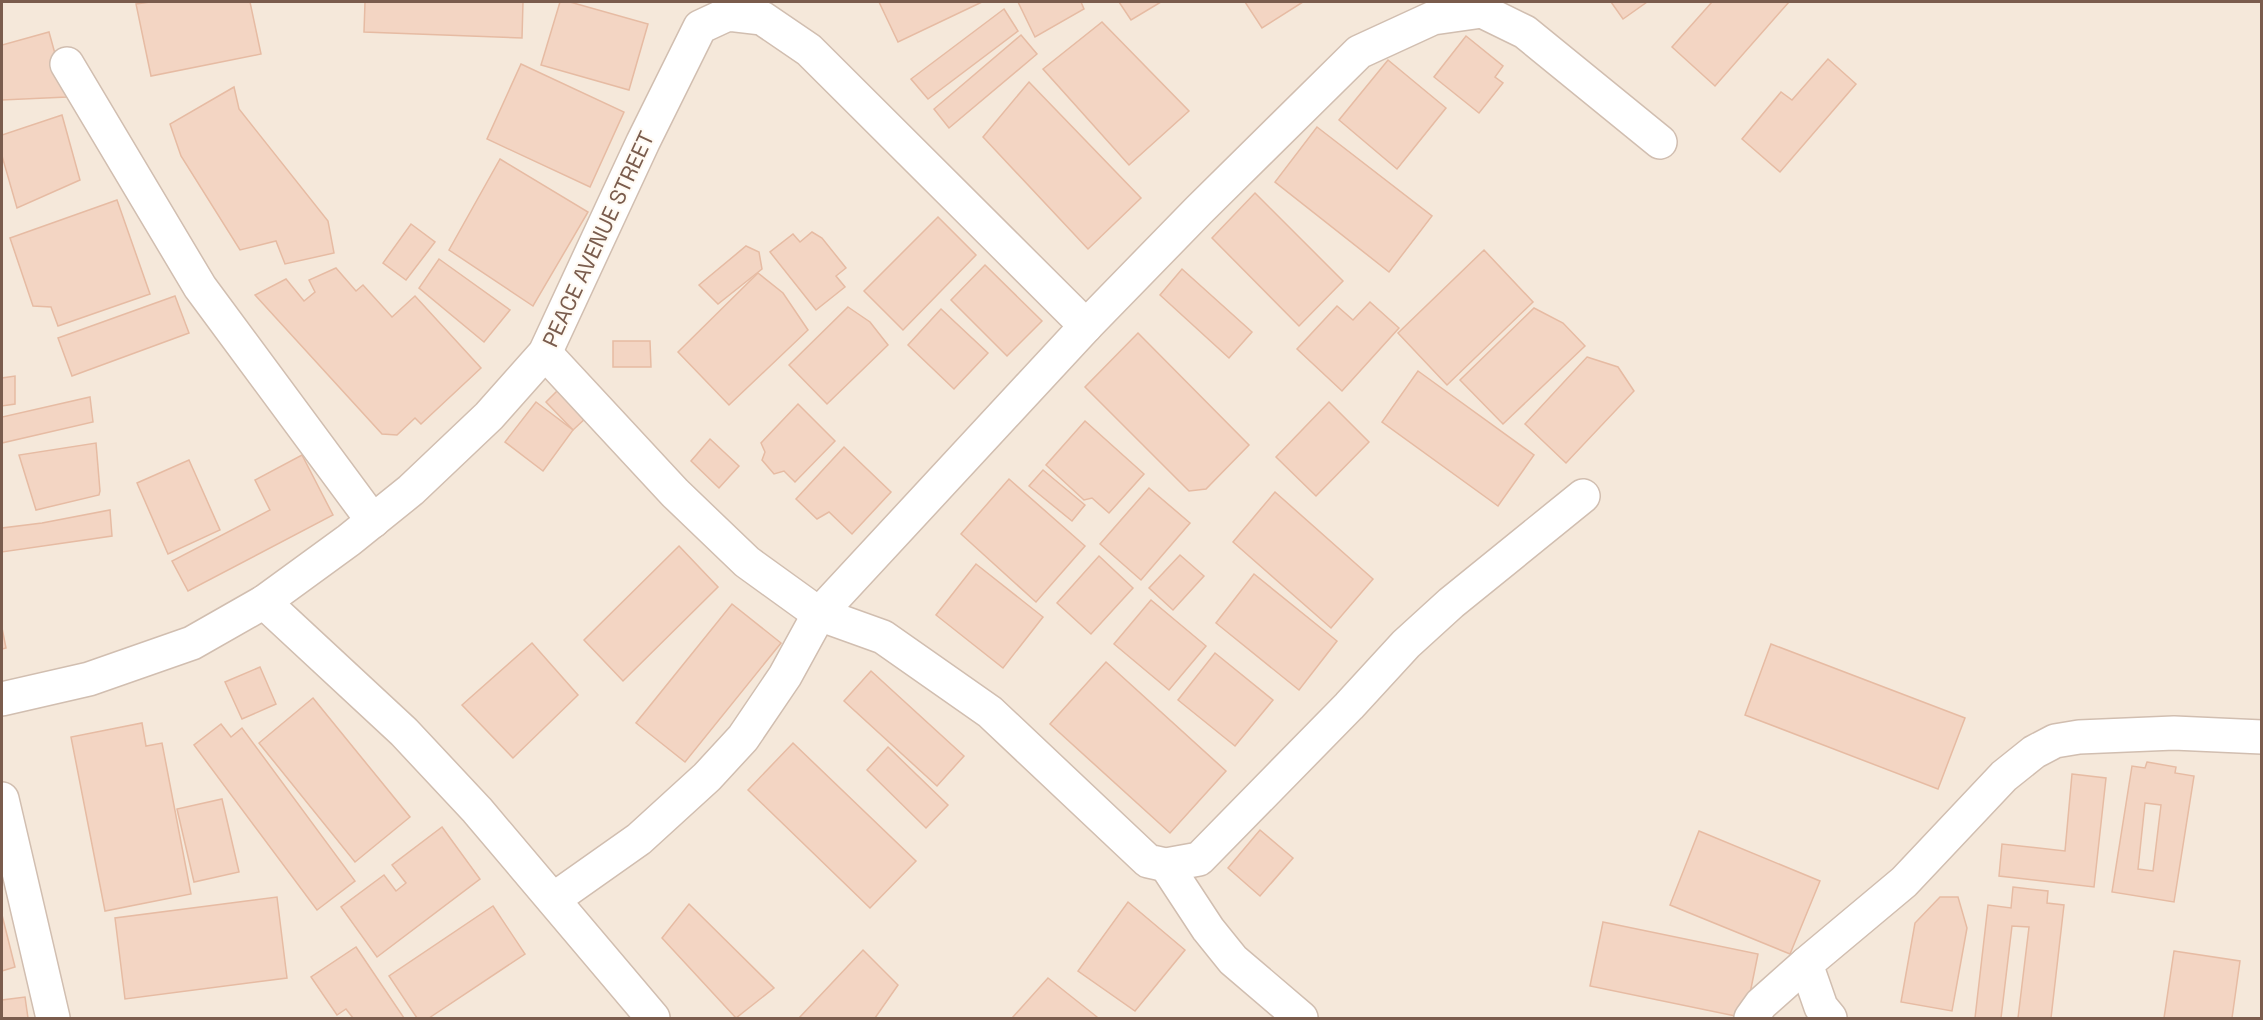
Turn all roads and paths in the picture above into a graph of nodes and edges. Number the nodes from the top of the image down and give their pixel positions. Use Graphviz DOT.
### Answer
graph roads {
  1 [pos="67,64"];
  2 [pos="1660,142"];
  3 [pos="1086,326"];
  4 [pos="545,353"];
  5 [pos="1583,496"];
  6 [pos="373,521"];
  7 [pos="264,602"];
  8 [pos="819,614"];
  9 [pos="2,699"];
  10 [pos="2262,737"];
  11 [pos="2,799"];
  12 [pos="1166,865"];
  13 [pos="554,899"];
  14 [pos="1806,964"];
  15 [pos="53,1018"];
  16 [pos="653,1018"];
  17 [pos="1301,1018"];
  18 [pos="1751,1018"];
  19 [pos="1830,1018"];
  1 -- 6 [label="street"];
  2 -- 3 [label="street"];
  3 -- 4 [label="street, PEACE AVENUE STREET"];
  3 -- 8 [label="street"];
  4 -- 6 [label="street, PEACE AVENUE STREET"];
  4 -- 8 [label="street"];
  5 -- 12 [label="street"];
  6 -- 7 [label="street, PEACE AVENUE STREET"];
  7 -- 9 [label="street, PEACE AVENUE STREET"];
  7 -- 13 [label="street"];
  8 -- 12 [label="street"];
  8 -- 13 [label="street"];
  10 -- 14 [label="street"];
  11 -- 15 [label="street"];
  12 -- 17 [label="street"];
  13 -- 16 [label="street"];
  14 -- 18 [label="street"];
  14 -- 19 [label="street"];
}
